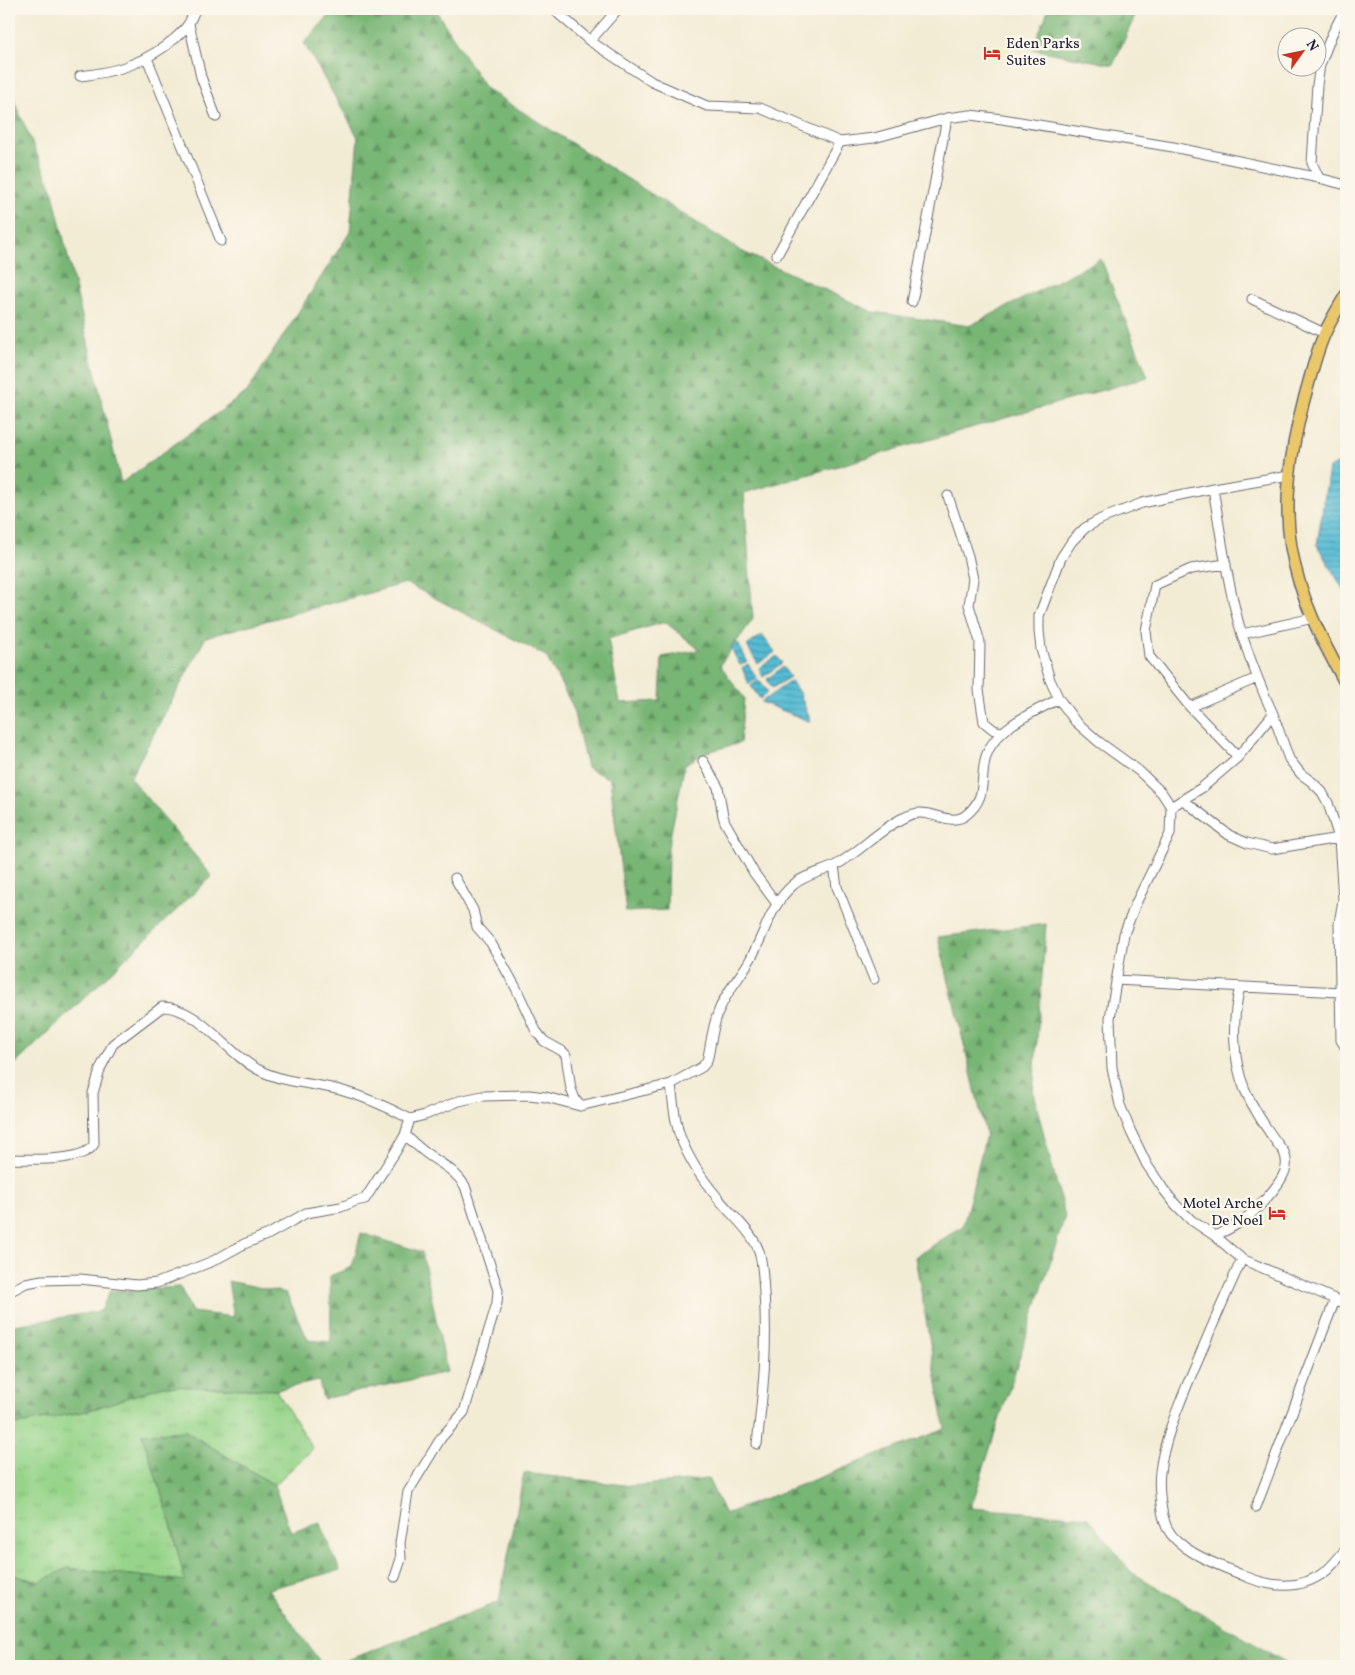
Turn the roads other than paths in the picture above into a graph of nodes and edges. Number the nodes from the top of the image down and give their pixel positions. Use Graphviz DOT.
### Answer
graph roads {
  1 [pos="196,9"];
  2 [pos="553,9"];
  3 [pos="618,9"];
  4 [pos="1345,9"];
  5 [pos="189,24"];
  6 [pos="590,41"];
  7 [pos="147,58"];
  8 [pos="80,76"];
  9 [pos="216,117"];
  10 [pos="947,118"];
  11 [pos="840,142"];
  12 [pos="1318,178"];
  13 [pos="1346,186"];
  14 [pos="221,241"];
  15 [pos="777,255"];
  16 [pos="1346,295"];
  17 [pos="1252,299"];
  18 [pos="912,302"];
  19 [pos="1324,333"];
  20 [pos="1290,475"];
  21 [pos="1213,488"];
  22 [pos="948,496"];
  23 [pos="1226,564"];
  24 [pos="1313,618"];
  25 [pos="1242,634"];
  26 [pos="1257,678"];
  27 [pos="1346,684"];
  28 [pos="1059,699"];
  29 [pos="1190,707"];
  30 [pos="1273,714"];
  31 [pos="1002,732"];
  32 [pos="1238,757"];
  33 [pos="703,761"];
  34 [pos="1182,800"];
  35 [pos="1171,808"];
  36 [pos="1339,838"];
  37 [pos="834,866"];
  38 [pos="455,878"];
  39 [pos="1345,900"];
  40 [pos="778,904"];
  41 [pos="874,979"];
  42 [pos="1116,980"];
  43 [pos="1240,987"];
  44 [pos="1340,992"];
  45 [pos="1346,1048"];
  46 [pos="670,1084"];
  47 [pos="580,1106"];
  48 [pos="410,1119"];
  49 [pos="405,1135"];
  50 [pos="9,1158"];
  51 [pos="1214,1236"];
  52 [pos="1242,1259"];
  53 [pos="9,1292"];
  54 [pos="1335,1300"];
  55 [pos="1346,1304"];
  56 [pos="757,1444"];
  57 [pos="1256,1507"];
  58 [pos="1346,1549"];
  59 [pos="395,1577"];
  1 -- 5 [label="street"];
  2 -- 6 [label="street"];
  3 -- 6 [label="street"];
  4 -- 12 [label="street"];
  5 -- 7 [label="street"];
  5 -- 9 [label="street"];
  6 -- 11 [label="street"];
  7 -- 8 [label="street"];
  7 -- 14 [label="street"];
  10 -- 11 [label="street"];
  10 -- 12 [label="street"];
  10 -- 18 [label="street"];
  11 -- 15 [label="street"];
  12 -- 13 [label="street"];
  16 -- 19 [label="main road"];
  17 -- 19 [label="street"];
  19 -- 20 [label="main road"];
  20 -- 21 [label="street"];
  20 -- 24 [label="main road"];
  21 -- 23 [label="street"];
  21 -- 28 [label="street"];
  22 -- 31 [label="street"];
  23 -- 25 [label="street"];
  23 -- 29 [label="street"];
  24 -- 25 [label="street"];
  24 -- 27 [label="main road"];
  25 -- 26 [label="street"];
  26 -- 29 [label="street"];
  26 -- 30 [label="street"];
  28 -- 31 [label="street"];
  28 -- 35 [label="street"];
  29 -- 32 [label="street"];
  30 -- 32 [label="street"];
  30 -- 36 [label="street"];
  31 -- 37 [label="street"];
  32 -- 34 [label="street"];
  33 -- 40 [label="street"];
  34 -- 35 [label="street"];
  34 -- 36 [label="street"];
  35 -- 42 [label="street"];
  36 -- 39 [label="street"];
  37 -- 40 [label="street"];
  37 -- 41 [label="street"];
  38 -- 47 [label="street"];
  39 -- 44 [label="street"];
  40 -- 46 [label="street"];
  42 -- 43 [label="street"];
  42 -- 51 [label="street"];
  43 -- 44 [label="street"];
  43 -- 51 [label="street"];
  44 -- 45 [label="street"];
  46 -- 47 [label="street"];
  46 -- 56 [label="street"];
  47 -- 48 [label="street"];
  48 -- 49 [label="street"];
  48 -- 50 [label="street"];
  49 -- 53 [label="street"];
  49 -- 59 [label="street"];
  51 -- 52 [label="street"];
  52 -- 54 [label="street"];
  52 -- 58 [label="street"];
  54 -- 55 [label="street"];
  54 -- 57 [label="street"];
}
